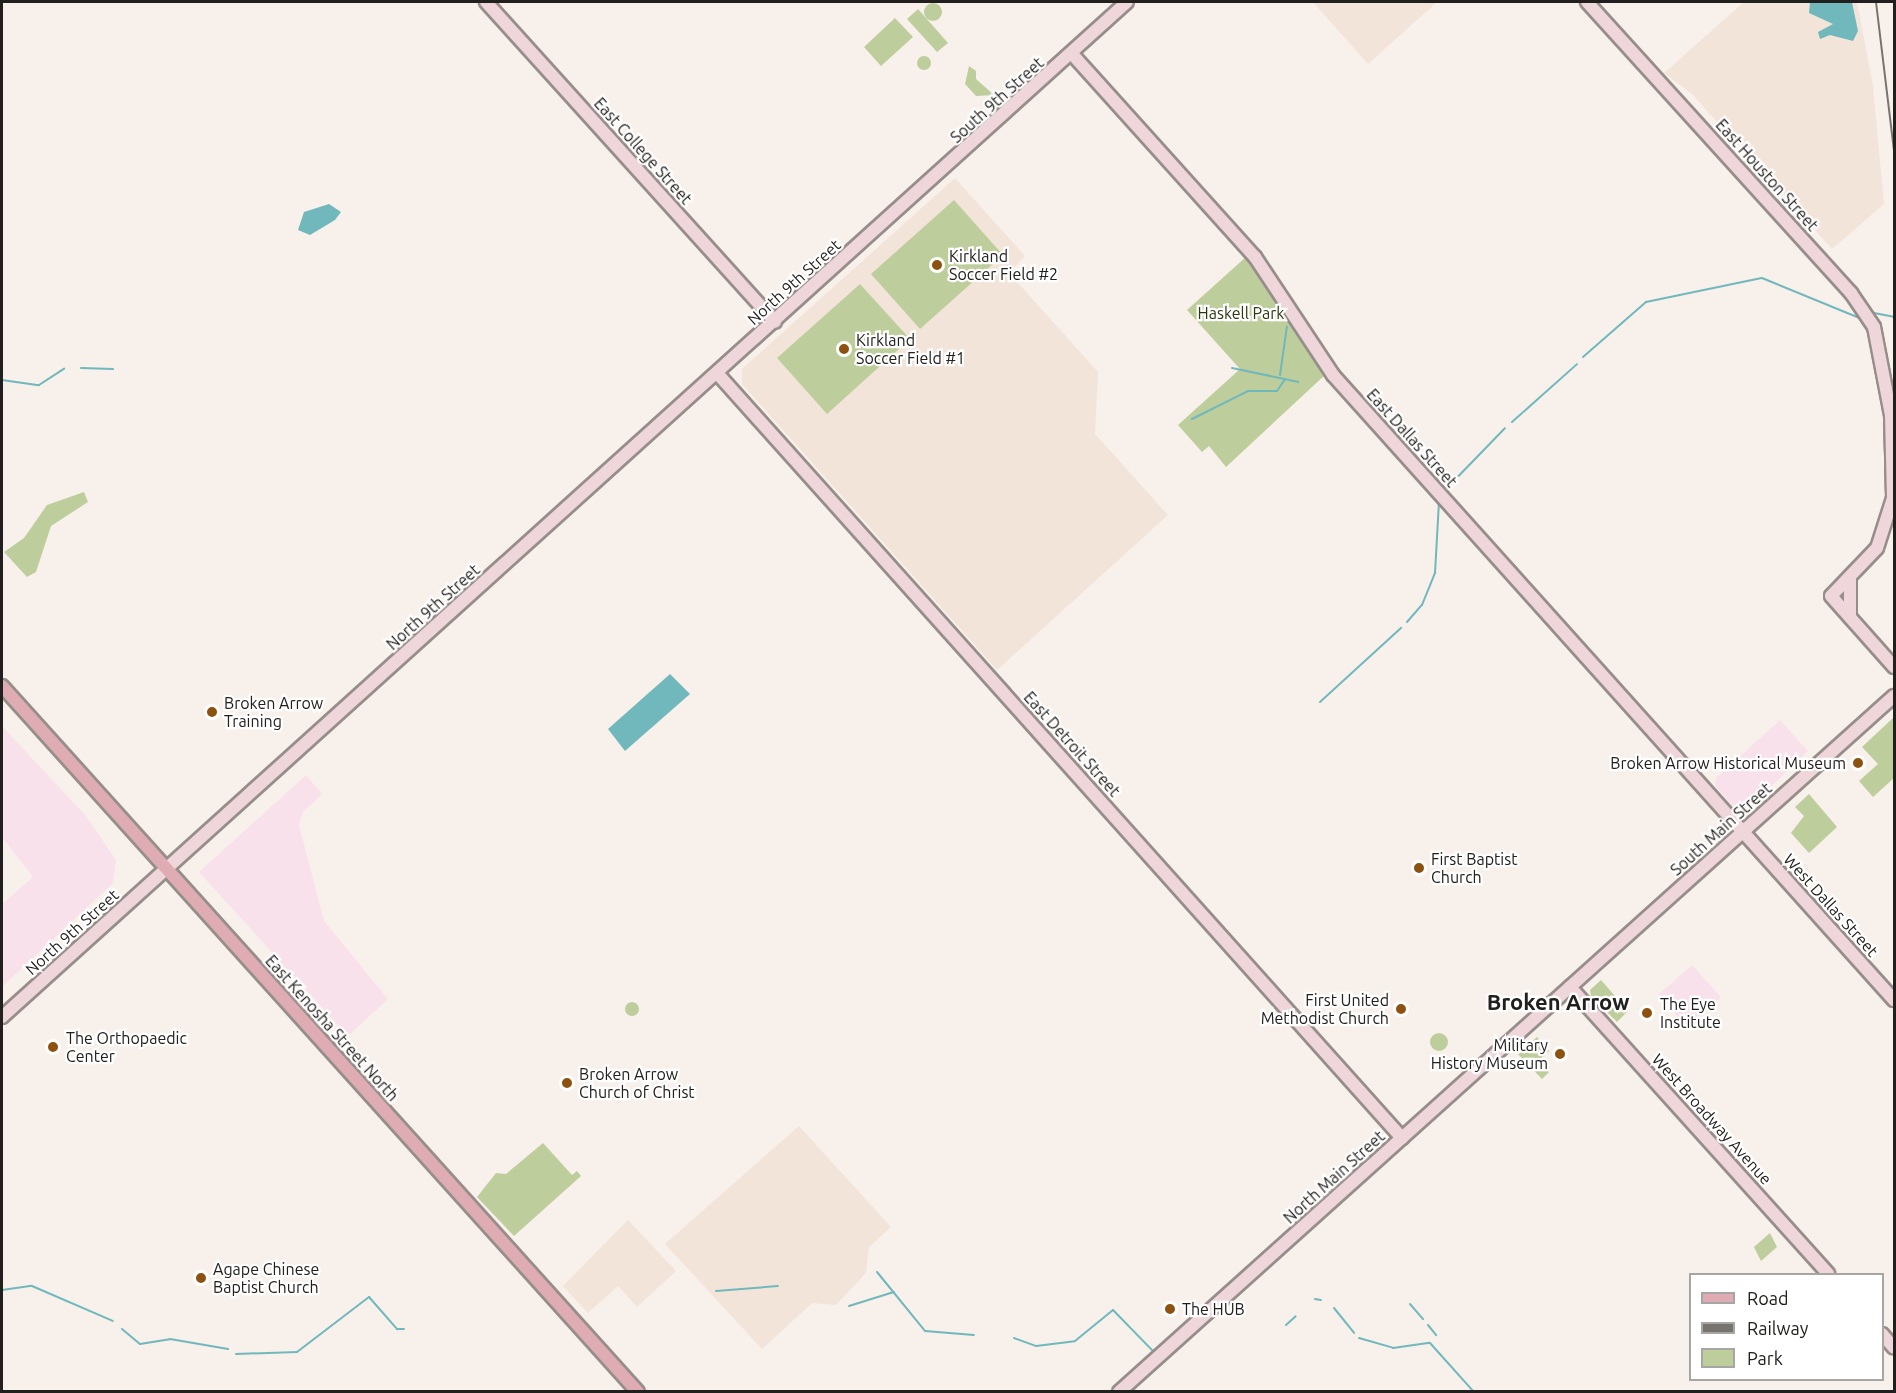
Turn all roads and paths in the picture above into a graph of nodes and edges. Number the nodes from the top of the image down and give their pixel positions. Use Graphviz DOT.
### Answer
graph roads {
  1 [pos="486,2"];
  2 [pos="1127,2"];
  3 [pos="1587,2"];
  4 [pos="1072,54"];
  5 [pos="887,222"];
  6 [pos="775,322"];
  7 [pos="717,374"];
  8 [pos="1850,578"];
  9 [pos="1850,617"];
  10 [pos="1894,667"];
  11 [pos="2,686"];
  12 [pos="1894,696"];
  13 [pos="1743,832"];
  14 [pos="165,869"];
  15 [pos="1570,987"];
  16 [pos="1894,1000"];
  17 [pos="2,1017"];
  18 [pos="1402,1138"];
  19 [pos="1826,1273"];
  20 [pos="638,1392"];
  21 [pos="1119,1392"];
  1 -- 6 [label="street, East College Street"];
  2 -- 4 [label="street, South 9th Street"];
  3 -- 8 [label="street, East Houston Street"];
  4 -- 5 [label="street, South 9th Street"];
  4 -- 13 [label="street, East Dallas Street"];
  5 -- 6 [label="street, North 9th Street"];
  6 -- 7 [label="street, North 9th Street"];
  7 -- 14 [label="street, North 9th Street"];
  7 -- 18 [label="street, East Detroit Street"];
  8 -- 9 [label="street"];
  8 -- 9 [label="street, East Houston Street"];
  9 -- 10 [label="street"];
  11 -- 14 [label="main road, East Kenosha Street North"];
  12 -- 13 [label="street, South Main Street"];
  13 -- 15 [label="street, South Main Street"];
  13 -- 16 [label="street, West Dallas Street"];
  14 -- 17 [label="street, North 9th Street"];
  14 -- 20 [label="main road, East Kenosha Street North"];
  15 -- 18 [label="street, North Main Street"];
  15 -- 19 [label="street, West Broadway Avenue"];
  18 -- 21 [label="street, North Main Street"];
}
